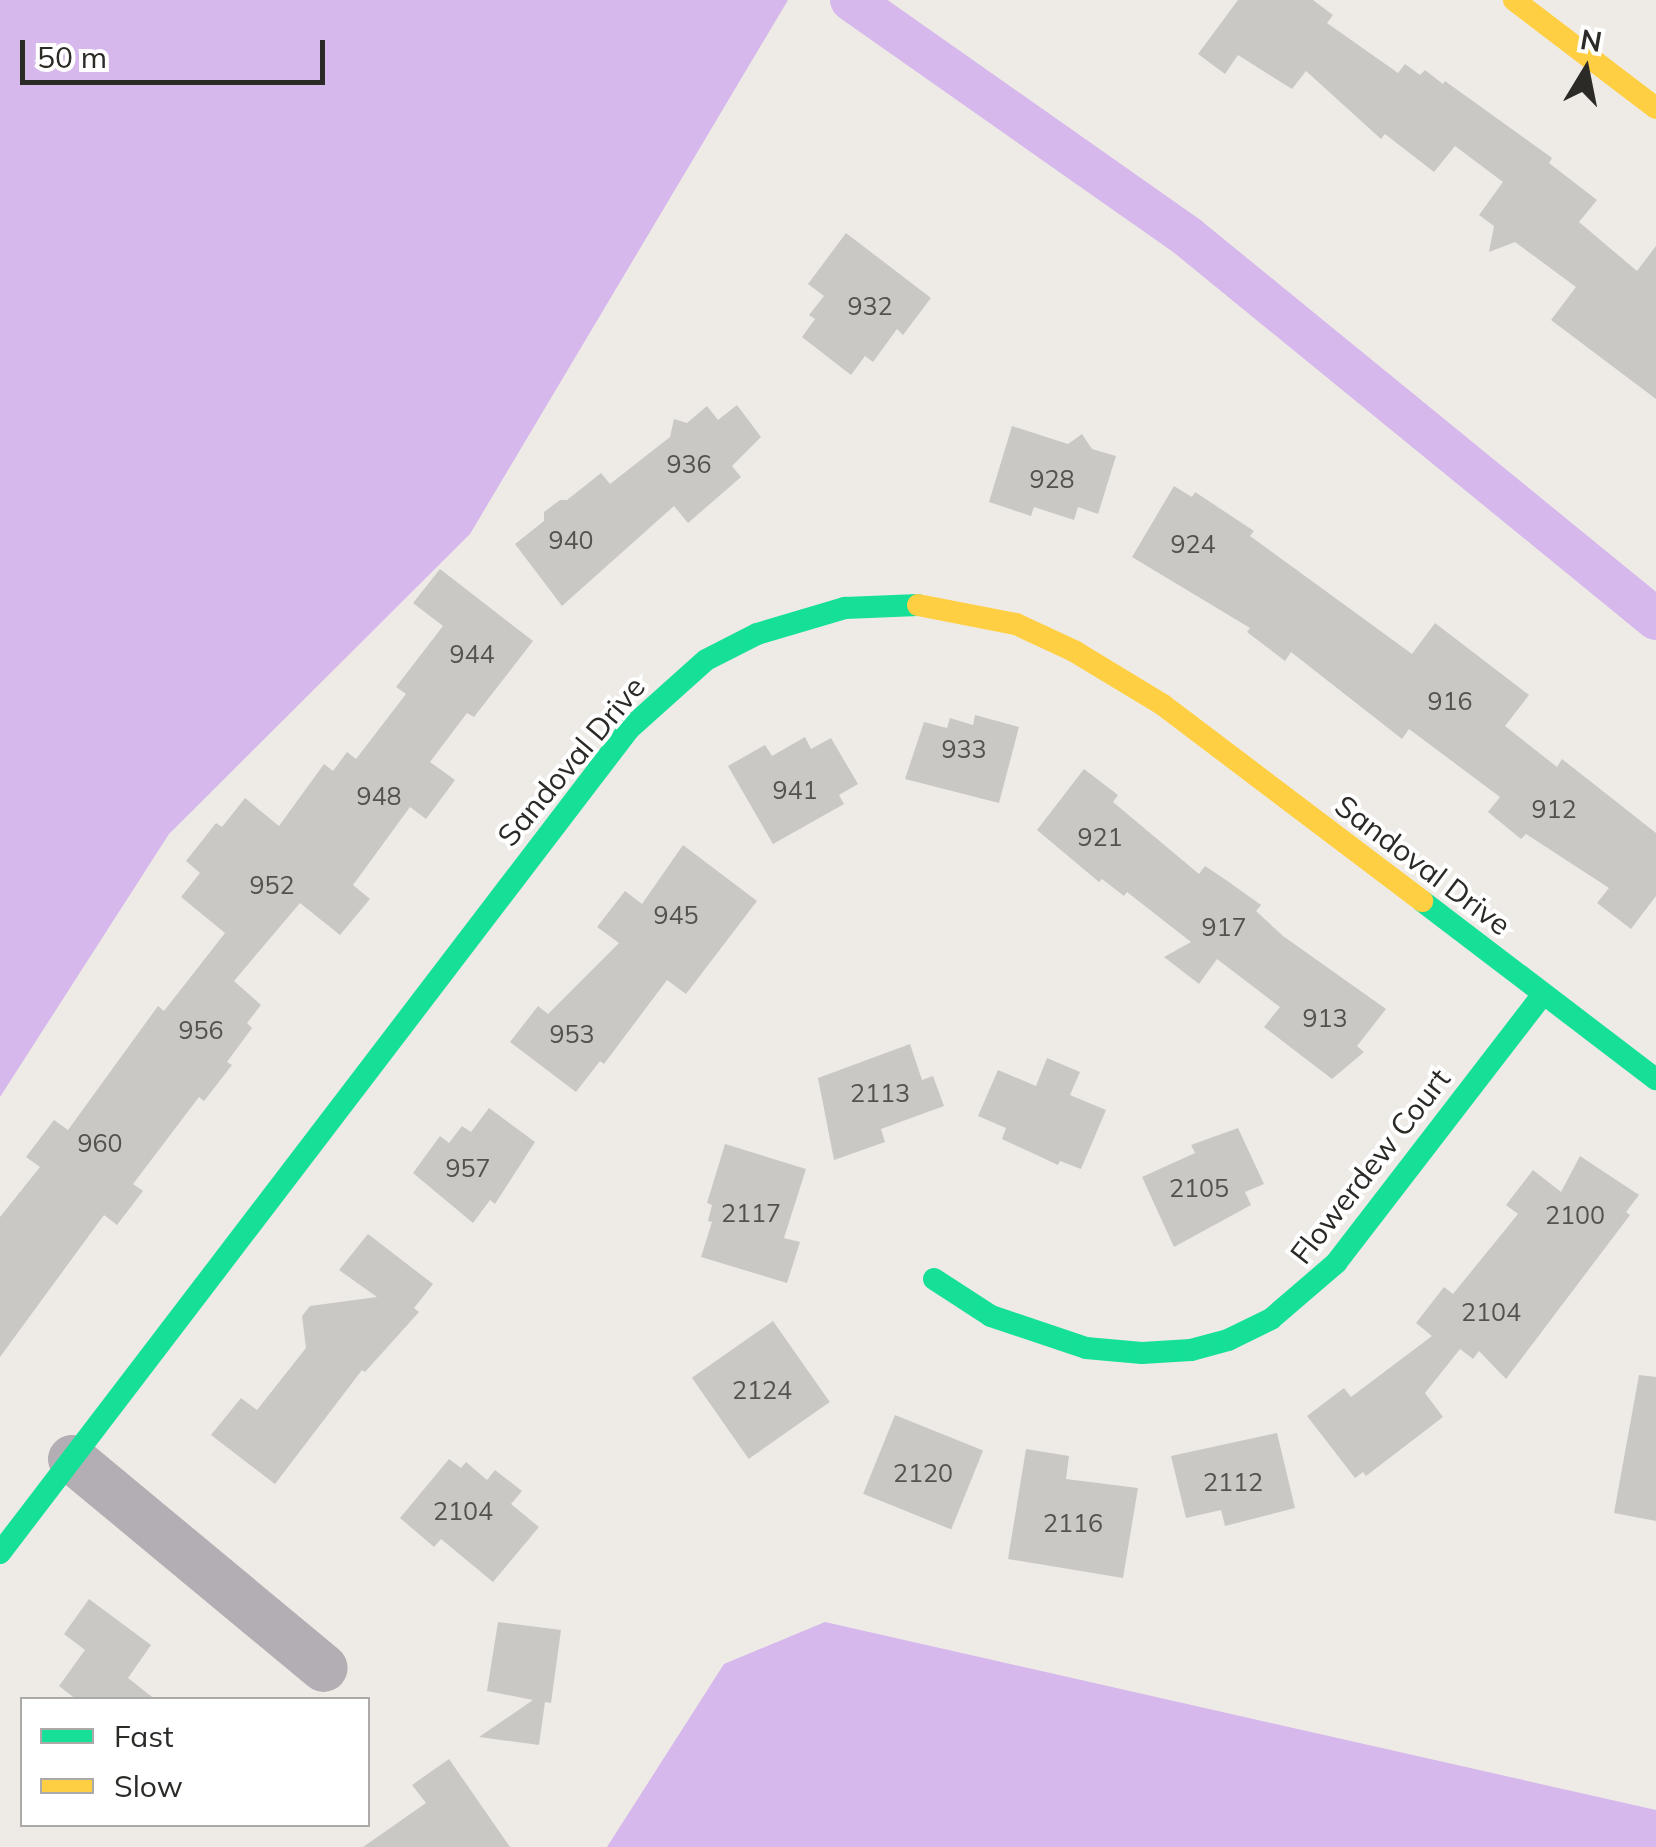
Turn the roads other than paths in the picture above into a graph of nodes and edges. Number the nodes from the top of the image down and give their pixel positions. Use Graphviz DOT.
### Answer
graph roads {
  1 [pos="1514,0"];
  2 [pos="1656,108"];
  3 [pos="1543,994"];
  4 [pos="1656,1079"];
  5 [pos="934,1279"];
  6 [pos="72,1459"];
  7 [pos="0,1553"];
  8 [pos="324,1668"];
  1 -- 2 [label="street"];
  3 -- 4 [label="street, Sandoval Drive"];
  3 -- 5 [label="street, Flowerdew Court"];
  3 -- 6 [label="street, Sandoval Drive"];
  6 -- 7 [label="street, Sandoval Drive"];
  6 -- 8 [label="street"];
}
